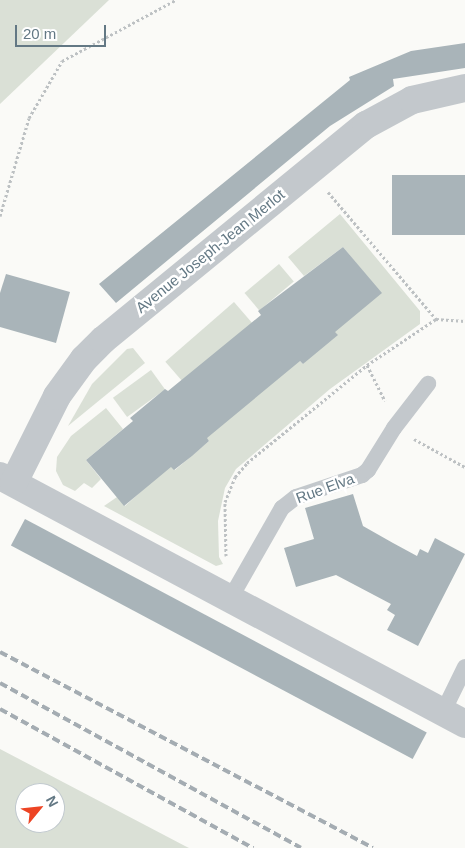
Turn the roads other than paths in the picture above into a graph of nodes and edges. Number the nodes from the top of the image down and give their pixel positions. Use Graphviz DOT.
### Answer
graph roads {
  1 [pos="465,88"];
  2 [pos="428,384"];
  3 [pos="7,479"];
  4 [pos="230,599"];
  5 [pos="465,667"];
  6 [pos="454,718"];
  1 -- 3 [label="street, Avenue Joseph-Jean Merlot"];
  2 -- 4 [label="lane, Rue Elva"];
  3 -- 4 [label="street"];
  4 -- 6 [label="street"];
  5 -- 6 [label="lane"];
}
